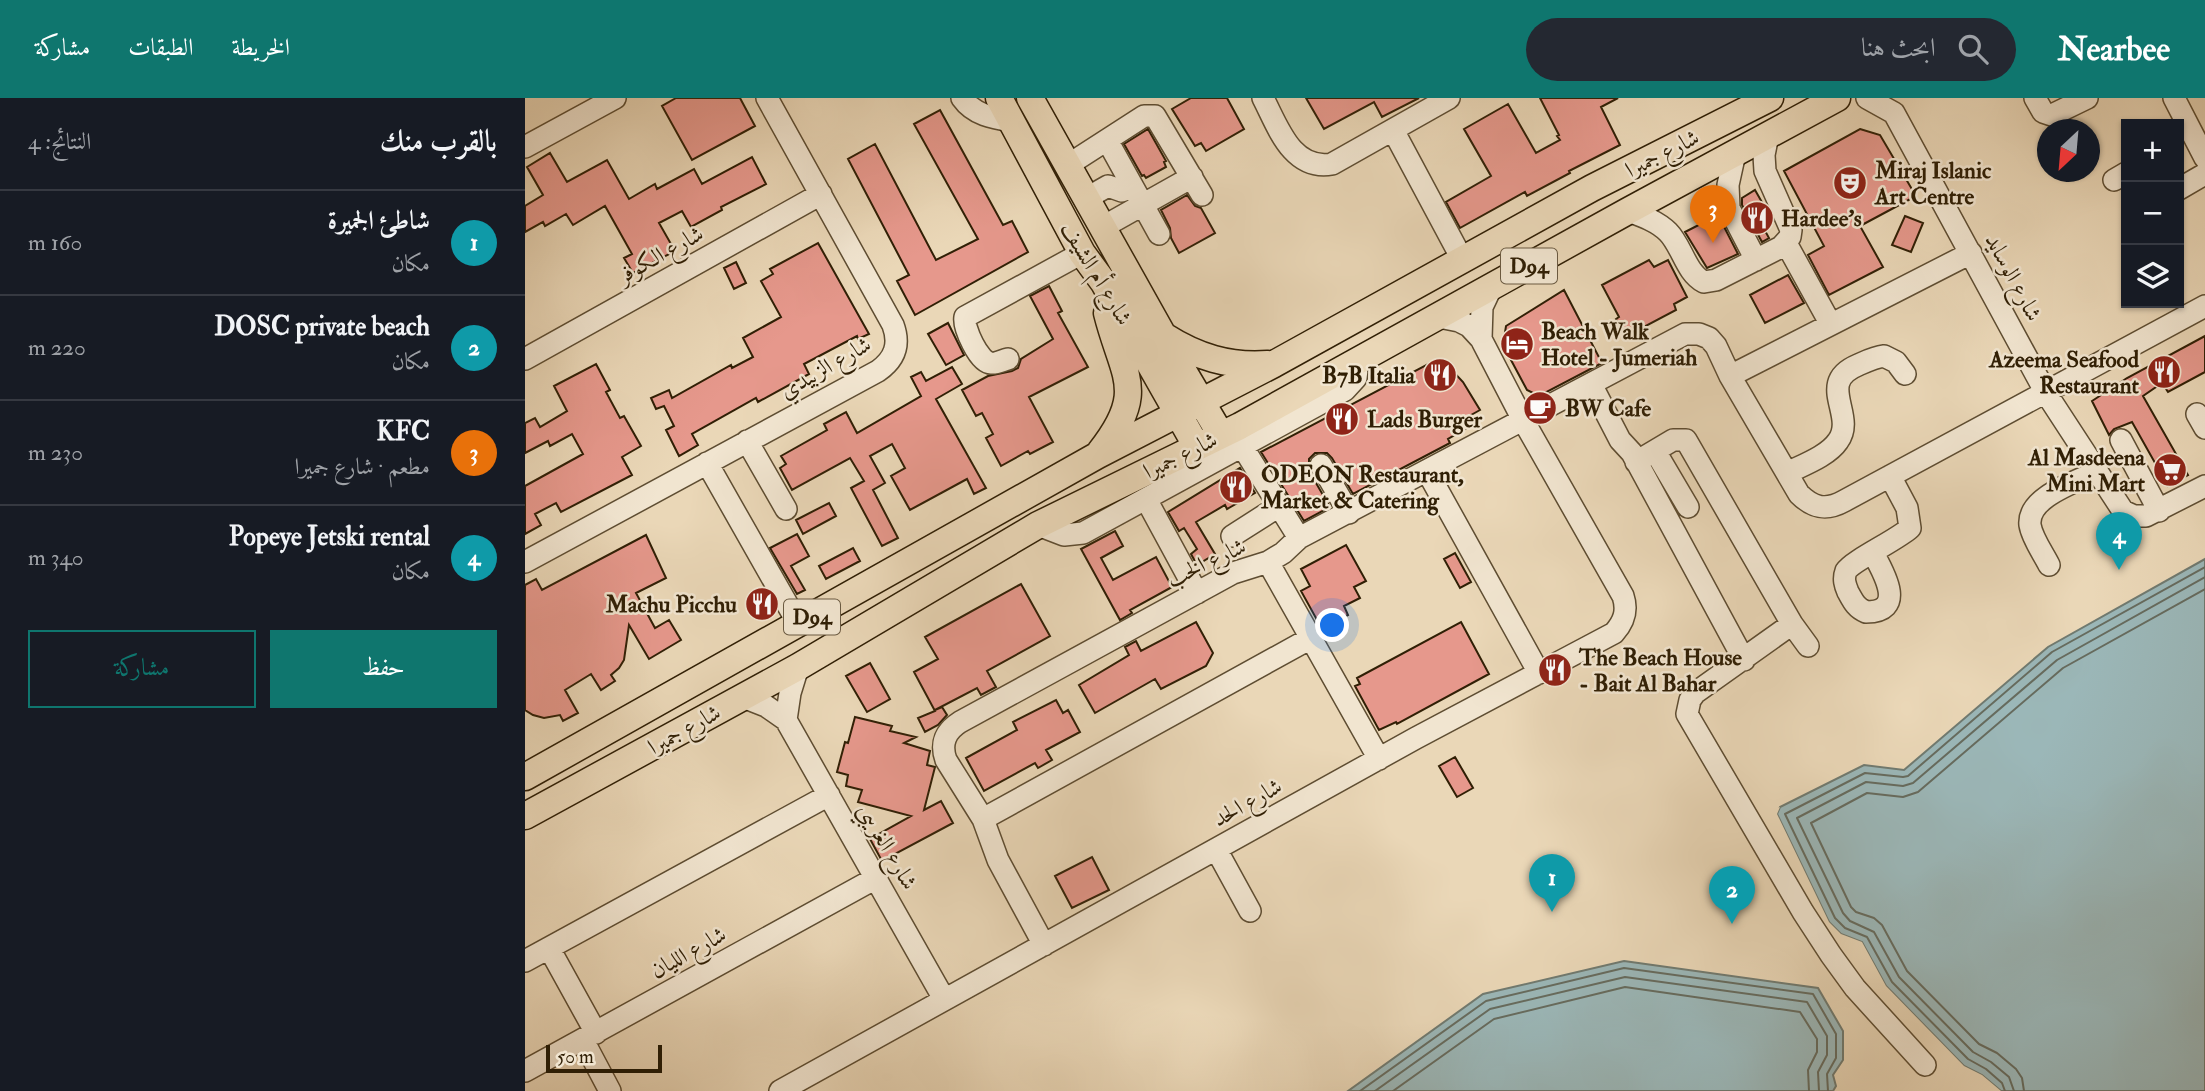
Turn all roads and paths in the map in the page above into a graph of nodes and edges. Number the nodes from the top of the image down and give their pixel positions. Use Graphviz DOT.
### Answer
graph roads {
  1 [pos="615,98"];
  2 [pos="767,98"];
  3 [pos="962,98"];
  4 [pos="999,98"];
  5 [pos="1263,98"];
  6 [pos="1450,98"];
  7 [pos="1770,98"];
  8 [pos="1837,98"];
  9 [pos="1867,98"];
  10 [pos="2035,98"];
  11 [pos="2087,98"];
  12 [pos="2173,98"];
  13 [pos="1039,105"];
  14 [pos="1894,105"];
  15 [pos="1736,106"];
  16 [pos="1012,121"];
  17 [pos="1394,130"];
  18 [pos="1768,135"];
  19 [pos="1107,140"];
  20 [pos="525,147"];
  21 [pos="1735,152"];
  22 [pos="2205,158"];
  23 [pos="1068,165"];
  24 [pos="2205,174"];
  25 [pos="2184,187"];
  26 [pos="821,194"];
  27 [pos="1138,195"];
  28 [pos="1087,198"];
  29 [pos="1628,211"];
  30 [pos="1103,227"];
  31 [pos="1159,234"];
  32 [pos="1786,243"];
  33 [pos="1082,253"];
  34 [pos="1971,253"];
  35 [pos="1462,259"];
  36 [pos="1756,260"];
  37 [pos="1104,283"];
  38 [pos="1491,288"];
  39 [pos="2205,306"];
  40 [pos="1439,317"];
  41 [pos="1830,323"];
  42 [pos="1164,335"];
  43 [pos="1481,339"];
  44 [pos="525,359"];
  45 [pos="1007,359"];
  46 [pos="1274,364"];
  47 [pos="1905,374"];
  48 [pos="1730,376"];
  49 [pos="1595,382"];
  50 [pos="2046,393"];
  51 [pos="1189,407"];
  52 [pos="1523,420"];
  53 [pos="1232,440"];
  54 [pos="2121,440"];
  55 [pos="747,441"];
  56 [pos="1197,447"];
  57 [pos="1098,455"];
  58 [pos="1641,455"];
  59 [pos="707,463"];
  60 [pos="1321,465"];
  61 [pos="1427,471"];
  62 [pos="2096,472"];
  63 [pos="1787,473"];
  64 [pos="1890,476"];
  65 [pos="2205,486"];
  66 [pos="1146,499"];
  67 [pos="1279,506"];
  68 [pos="1688,507"];
  69 [pos="786,509"];
  70 [pos="2159,511"];
  71 [pos="1349,513"];
  72 [pos="1038,525"];
  73 [pos="1232,536"];
  74 [pos="1299,538"];
  75 [pos="1873,554"];
  76 [pos="525,562"];
  77 [pos="1268,562"];
  78 [pos="2049,565"];
  79 [pos="1197,593"];
  80 [pos="1792,624"];
  81 [pos="799,625"];
  82 [pos="1311,638"];
  83 [pos="1808,646"];
  84 [pos="1744,660"];
  85 [pos="798,667"];
  86 [pos="1539,673"];
  87 [pos="743,698"];
  88 [pos="786,720"];
  89 [pos="1379,759"];
  90 [pos="525,777"];
  91 [pos="829,795"];
  92 [pos="525,816"];
  93 [pos="983,819"];
  94 [pos="1216,849"];
  95 [pos="876,878"];
  96 [pos="1250,911"];
  97 [pos="1044,945"];
  98 [pos="549,948"];
  99 [pos="525,961"];
  100 [pos="944,999"];
  101 [pos="590,1036"];
  102 [pos="1925,1065"];
  103 [pos="525,1072"];
  104 [pos="610,1091"];
  105 [pos="779,1091"];
  1 -- 20 [label="street"];
  2 -- 26 [label="street, شارع الزبيدي"];
  3 -- 16 [label="street"];
  4 -- 16 [label="main road, شارع أم الشيف"];
  5 -- 17 [label="street"];
  6 -- 17 [label="street"];
  7 -- 15 [label="main road, شارع جميرا / D94"];
  8 -- 18 [label="main road, شارع جميرا / D94"];
  9 -- 14 [label="street, شارع الوسايد"];
  10 -- 11 [label="street"];
  12 -- 22 [label="street"];
  13 -- 23 [label="main road, شارع أم الشيف"];
  14 -- 34 [label="street, شارع الوسايد"];
  15 -- 35 [label="main road, شارع جميرا / D94"];
  16 -- 33 [label="main road, شارع أم الشيف"];
  17 -- 35 [label="street"];
  18 -- 21 [label="main road, شارع جميرا / D94"];
  18 -- 32 [label="street"];
  19 -- 23 [label="street"];
  19 -- 27 [label="street"];
  19 -- 27 [label="street"];
  21 -- 29 [label="main road, شارع جميرا / D94"];
  21 -- 36 [label="street"];
  23 -- 28 [label="main road, شارع أم الشيف"];
  24 -- 25 [label="street"];
  26 -- 44 [label="street, شارع الكوفر"];
  26 -- 55 [label="street, شارع الزبيدي"];
  27 -- 28 [label="street"];
  27 -- 30 [label="street"];
  27 -- 31 [label="street"];
  28 -- 30 [label="main road, شارع أم الشيف"];
  29 -- 36 [label="street"];
  29 -- 38 [label="main road, شارع جميرا / D94"];
  30 -- 42 [label="main road, شارع أم الشيف"];
  32 -- 36 [label="street"];
  32 -- 41 [label="street"];
  33 -- 37 [label="main road, شارع أم الشيف"];
  33 -- 45 [label="street"];
  34 -- 41 [label="street"];
  34 -- 50 [label="street, شارع الوسايد"];
  35 -- 46 [label="main road, شارع جميرا / D94"];
  37 -- 51 [label="main road, شارع أم الشيف"];
  37 -- 57 [label="main road"];
  38 -- 40 [label="main road, شارع جميرا / D94"];
  38 -- 43 [label="street"];
  39 -- 50 [label="street"];
  40 -- 43 [label="street"];
  40 -- 53 [label="main road, شارع جميرا / D94"];
  41 -- 48 [label="street"];
  42 -- 46 [label="main road"];
  42 -- 51 [label="main road, شارع أم الشيف"];
  43 -- 52 [label="street"];
  46 -- 51 [label="main road, شارع جميرا / D94"];
  47 -- 63 [label="street"];
  48 -- 49 [label="street, شارع الخب"];
  48 -- 63 [label="street"];
  49 -- 52 [label="street, شارع الخب"];
  49 -- 58 [label="street"];
  50 -- 62 [label="street, شارع الوسايد"];
  50 -- 64 [label="street"];
  51 -- 53 [label="main road, شارع أم الشيف"];
  51 -- 56 [label="main road, شارع أم الشيف"];
  51 -- 57 [label="main road, شارع جميرا / D94"];
  52 -- 61 [label="street, شارع الخب"];
  52 -- 86 [label="street, شارع الحد"];
  53 -- 56 [label="main road, شارع جميرا / D94"];
  53 -- 66 [label="street"];
  53 -- 67 [label="street"];
  54 -- 70 [label="street"];
  55 -- 59 [label="street, شارع الزبيدي"];
  55 -- 69 [label="street"];
  56 -- 72 [label="main road, شارع جميرا / D94"];
  57 -- 81 [label="main road, شارع جميرا / D94"];
  58 -- 68 [label="street"];
  58 -- 80 [label="street"];
  58 -- 84 [label="street"];
  59 -- 76 [label="street, شارع الزبيدي"];
  59 -- 81 [label="street"];
  60 -- 71 [label="street"];
  61 -- 71 [label="street, شارع الخب"];
  61 -- 86 [label="street"];
  62 -- 70 [label="street, شارع الوسايد"];
  62 -- 78 [label="street"];
  63 -- 64 [label="street"];
  64 -- 75 [label="street"];
  65 -- 70 [label="street"];
  66 -- 72 [label="street"];
  66 -- 79 [label="street"];
  67 -- 73 [label="street"];
  67 -- 74 [label="street"];
  71 -- 74 [label="street, شارع الخب"];
  72 -- 85 [label="main road, شارع جميرا / D94"];
  74 -- 77 [label="street, شارع الخب"];
  77 -- 79 [label="street, شارع الخب"];
  77 -- 82 [label="street"];
  79 -- 93 [label="street, شارع الخب"];
  80 -- 83 [label="street"];
  80 -- 84 [label="street"];
  81 -- 90 [label="main road, شارع جميرا / D94"];
  82 -- 89 [label="street"];
  82 -- 93 [label="street"];
  84 -- 102 [label="street"];
  85 -- 87 [label="main road, شارع جميرا / D94"];
  85 -- 88 [label="street"];
  86 -- 89 [label="street, شارع الحد"];
  87 -- 88 [label="street, شارع الغريبي"];
  87 -- 92 [label="main road, شارع جميرا / D94"];
  88 -- 91 [label="street, شارع الغريبي"];
  89 -- 94 [label="street, شارع الحد"];
  91 -- 95 [label="street, شارع الغريبي"];
  91 -- 98 [label="street"];
  93 -- 97 [label="street, شارع الخب"];
  94 -- 96 [label="street"];
  94 -- 97 [label="street, شارع الحد"];
  95 -- 100 [label="street, شارع الغريبي"];
  95 -- 101 [label="street, شارع الليان"];
  97 -- 100 [label="street, شارع الحد"];
  98 -- 99 [label="street"];
  98 -- 101 [label="street"];
  100 -- 105 [label="street, شارع الحد"];
  101 -- 103 [label="street, شارع الليان"];
  101 -- 104 [label="street"];
}
